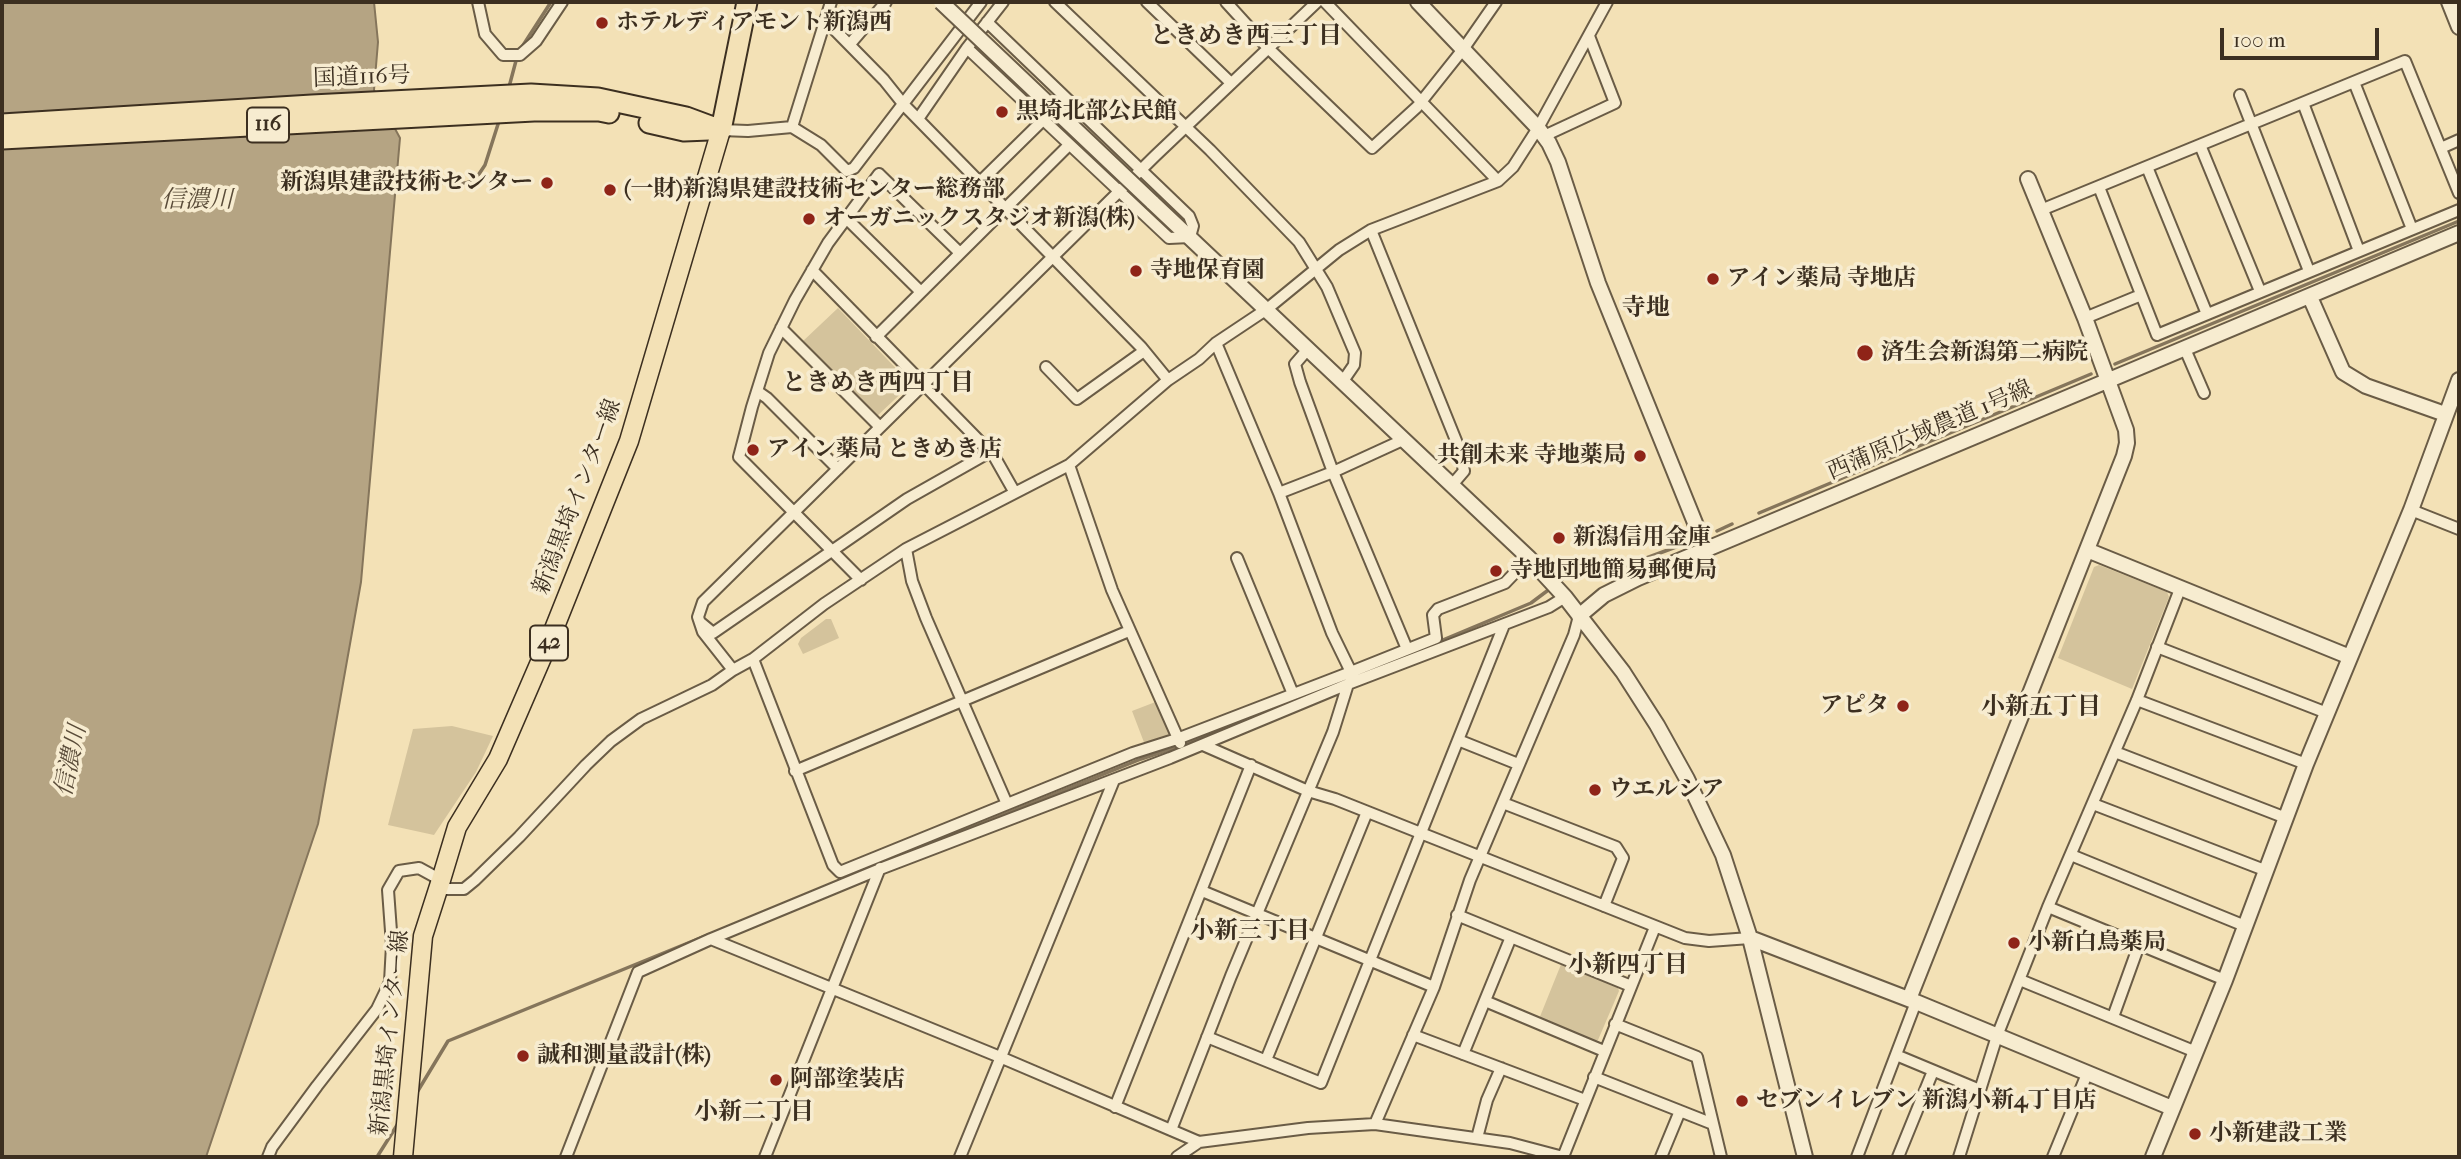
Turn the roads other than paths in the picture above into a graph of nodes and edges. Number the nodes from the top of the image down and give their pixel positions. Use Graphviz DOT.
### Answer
graph roads {
  1 [pos="478,2"];
  2 [pos="562,2"];
  3 [pos="747,2"];
  4 [pos="831,2"];
  5 [pos="886,2"];
  6 [pos="941,2"];
  7 [pos="1003,2"];
  8 [pos="1055,2"];
  9 [pos="1147,2"];
  10 [pos="1226,2"];
  11 [pos="1317,2"];
  12 [pos="1325,2"];
  13 [pos="1418,2"];
  14 [pos="1496,2"];
  15 [pos="1607,2"];
  16 [pos="2449,2"];
  17 [pos="974,4"];
  18 [pos="825,20"];
  19 [pos="987,22"];
  20 [pos="2459,27"];
  21 [pos="1589,36"];
  22 [pos="850,44"];
  23 [pos="967,47"];
  24 [pos="1267,47"];
  25 [pos="1464,48"];
  26 [pos="2354,82"];
  27 [pos="1231,83"];
  28 [pos="2240,95"];
  29 [pos="1422,100"];
  30 [pos="533,102"];
  31 [pos="2303,103"];
  32 [pos="904,105"];
  33 [pos="918,119"];
  34 [pos="1043,120"];
  35 [pos="2,124"];
  36 [pos="2252,124"];
  37 [pos="792,127"];
  38 [pos="1185,127"];
  39 [pos="720,130"];
  40 [pos="1541,132"];
  41 [pos="2,139"];
  42 [pos="2459,140"];
  43 [pos="1069,145"];
  44 [pos="2200,145"];
  45 [pos="2441,148"];
  46 [pos="2147,167"];
  47 [pos="1142,169"];
  48 [pos="2028,179"];
  49 [pos="981,181"];
  50 [pos="1498,181"];
  51 [pos="2099,187"];
  52 [pos="1119,192"];
  53 [pos="2459,193"];
  54 [pos="1005,208"];
  55 [pos="2041,210"];
  56 [pos="2459,210"];
  57 [pos="846,218"];
  58 [pos="2412,229"];
  59 [pos="1371,230"];
  60 [pos="2459,233"];
  61 [pos="1191,237"];
  62 [pos="2359,250"];
  63 [pos="960,253"];
  64 [pos="1054,258"];
  65 [pos="1317,268"];
  66 [pos="812,270"];
  67 [pos="2309,271"];
  68 [pos="2260,291"];
  69 [pos="921,292"];
  70 [pos="2141,295"];
  71 [pos="2310,297"];
  72 [pos="1267,309"];
  73 [pos="2207,314"];
  74 [pos="2085,318"];
  75 [pos="781,328"];
  76 [pos="876,337"];
  77 [pos="1216,343"];
  78 [pos="1308,349"];
  79 [pos="2185,349"];
  80 [pos="1144,351"];
  81 [pos="1046,367"];
  82 [pos="1168,380"];
  83 [pos="2459,380"];
  84 [pos="1342,381"];
  85 [pos="2107,382"];
  86 [pos="922,385"];
  87 [pos="757,391"];
  88 [pos="2204,393"];
  89 [pos="2445,414"];
  90 [pos="880,427"];
  91 [pos="1405,439"];
  92 [pos="990,453"];
  93 [pos="1069,465"];
  94 [pos="838,469"];
  95 [pos="1333,472"];
  96 [pos="1452,485"];
  97 [pos="1015,493"];
  98 [pos="1279,493"];
  99 [pos="2411,510"];
  100 [pos="794,512"];
  101 [pos="2459,529"];
  102 [pos="906,550"];
  103 [pos="1706,550"];
  104 [pos="2087,550"];
  105 [pos="832,551"];
  106 [pos="1237,558"];
  107 [pos="1529,558"];
  108 [pos="861,580"];
  109 [pos="2179,589"];
  110 [pos="1565,597"];
  111 [pos="1579,616"];
  112 [pos="700,622"];
  113 [pos="1504,625"];
  114 [pos="1129,631"];
  115 [pos="2157,647"];
  116 [pos="1407,649"];
  117 [pos="2350,657"];
  118 [pos="753,659"];
  119 [pos="733,670"];
  120 [pos="1351,672"];
  121 [pos="1348,684"];
  122 [pos="1293,694"];
  123 [pos="2137,700"];
  124 [pos="962,701"];
  125 [pos="2327,713"];
  126 [pos="1177,739"];
  127 [pos="1458,740"];
  128 [pos="1203,745"];
  129 [pos="1185,752"];
  130 [pos="2115,752"];
  131 [pos="1518,764"];
  132 [pos="2306,764"];
  133 [pos="1251,765"];
  134 [pos="795,771"];
  135 [pos="1114,780"];
  136 [pos="1308,791"];
  137 [pos="1503,803"];
  138 [pos="1007,804"];
  139 [pos="2093,804"];
  140 [pos="1367,811"];
  141 [pos="2286,818"];
  142 [pos="1421,833"];
  143 [pos="2071,855"];
  144 [pos="1480,856"];
  145 [pos="878,864"];
  146 [pos="2267,871"];
  147 [pos="439,884"];
  148 [pos="1202,891"];
  149 [pos="1604,906"];
  150 [pos="2048,907"];
  151 [pos="1257,914"];
  152 [pos="1457,915"];
  153 [pos="2245,926"];
  154 [pos="1655,927"];
  155 [pos="1511,937"];
  156 [pos="1315,938"];
  157 [pos="1750,938"];
  158 [pos="711,939"];
  159 [pos="2139,945"];
  160 [pos="1370,960"];
  161 [pos="2020,980"];
  162 [pos="2225,980"];
  163 [pos="1631,986"];
  164 [pos="1434,987"];
  165 [pos="833,989"];
  166 [pos="1485,1001"];
  167 [pos="1913,1001"];
  168 [pos="2113,1017"];
  169 [pos="1615,1024"];
  170 [pos="1413,1035"];
  171 [pos="1997,1036"];
  172 [pos="1207,1037"];
  173 [pos="1604,1051"];
  174 [pos="2196,1052"];
  175 [pos="1463,1054"];
  176 [pos="1896,1055"];
  177 [pos="1000,1057"];
  178 [pos="1266,1060"];
  179 [pos="1501,1068"];
  180 [pos="1933,1071"];
  181 [pos="2087,1074"];
  182 [pos="1594,1077"];
  183 [pos="1980,1090"];
  184 [pos="1584,1100"];
  185 [pos="1115,1107"];
  186 [pos="2172,1108"];
  187 [pos="1680,1111"];
  188 [pos="1375,1124"];
  189 [pos="1713,1124"];
  190 [pos="1171,1130"];
  191 [pos="1477,1139"];
  192 [pos="1199,1142"];
  193 [pos="268,1157"];
  194 [pos="403,1157"];
  195 [pos="566,1157"];
  196 [pos="765,1157"];
  197 [pos="960,1157"];
  198 [pos="1177,1157"];
  199 [pos="1563,1157"];
  200 [pos="1661,1157"];
  201 [pos="1721,1157"];
  202 [pos="1805,1157"];
  203 [pos="1857,1157"];
  204 [pos="1898,1157"];
  205 [pos="1959,1157"];
  206 [pos="2053,1157"];
  207 [pos="2152,1157"];
  1 -- 2 [label="street"];
  3 -- 39 [label="highway"];
  4 -- 18 [label="street"];
  5 -- 22 [label="street"];
  6 -- 61 [label="street, bridge"];
  7 -- 19 [label="street"];
  8 -- 38 [label="street"];
  9 -- 27 [label="street"];
  10 -- 24 [label="street"];
  11 -- 24 [label="street"];
  12 -- 29 [label="street"];
  13 -- 25 [label="street"];
  14 -- 25 [label="street"];
  15 -- 21 [label="street"];
  16 -- 20 [label="street"];
  17 -- 32 [label="street"];
  18 -- 22 [label="street"];
  18 -- 37 [label="street"];
  19 -- 23 [label="street"];
  19 -- 47 [label="street"];
  21 -- 40 [label="street"];
  21 -- 40 [label="street"];
  22 -- 32 [label="street"];
  23 -- 33 [label="street"];
  23 -- 34 [label="street"];
  24 -- 27 [label="street"];
  24 -- 29 [label="street"];
  25 -- 29 [label="street"];
  25 -- 40 [label="street"];
  26 -- 31 [label="street"];
  26 -- 45 [label="street"];
  26 -- 58 [label="street"];
  27 -- 38 [label="street"];
  28 -- 36 [label="street"];
  29 -- 50 [label="street"];
  30 -- 35 [label="highway, 国道116号 / 116"];
  30 -- 39 [label="highway, 国道116号 / 116"];
  30 -- 41 [label="highway, 国道116号 / 116"];
  31 -- 36 [label="street"];
  31 -- 62 [label="street"];
  32 -- 33 [label="street"];
  32 -- 37 [label="street"];
  33 -- 49 [label="street"];
  34 -- 43 [label="street"];
  34 -- 49 [label="street"];
  36 -- 44 [label="street"];
  36 -- 67 [label="street"];
  37 -- 39 [label="street"];
  38 -- 47 [label="street"];
  38 -- 65 [label="street"];
  39 -- 147 [label="main road, 新潟黒埼インター線 / 42"];
  40 -- 50 [label="street"];
  40 -- 103 [label="street"];
  42 -- 45 [label="street"];
  43 -- 52 [label="street"];
  43 -- 54 [label="street"];
  44 -- 46 [label="street"];
  44 -- 68 [label="street"];
  45 -- 53 [label="street"];
  46 -- 51 [label="street"];
  46 -- 73 [label="street"];
  47 -- 52 [label="street"];
  47 -- 61 [label="street"];
  48 -- 55 [label="street"];
  49 -- 54 [label="street"];
  50 -- 59 [label="street"];
  51 -- 55 [label="street"];
  51 -- 70 [label="street"];
  52 -- 61 [label="street"];
  52 -- 64 [label="street"];
  54 -- 63 [label="street"];
  54 -- 64 [label="street"];
  55 -- 74 [label="street"];
  56 -- 58 [label="street"];
  57 -- 63 [label="street"];
  57 -- 66 [label="street"];
  57 -- 69 [label="street"];
  58 -- 62 [label="street"];
  59 -- 65 [label="street"];
  59 -- 96 [label="street"];
  60 -- 71 [label="street, 西蒲原広域農道 1号線"];
  61 -- 72 [label="street"];
  62 -- 67 [label="street"];
  63 -- 69 [label="street"];
  64 -- 80 [label="street"];
  64 -- 86 [label="street"];
  65 -- 72 [label="street"];
  65 -- 84 [label="street"];
  66 -- 75 [label="street"];
  66 -- 76 [label="street"];
  67 -- 68 [label="street"];
  68 -- 73 [label="street"];
  69 -- 76 [label="street"];
  70 -- 73 [label="street"];
  70 -- 74 [label="street"];
  71 -- 79 [label="street, 西蒲原広域農道 1号線"];
  71 -- 89 [label="street"];
  72 -- 77 [label="street"];
  72 -- 78 [label="street"];
  74 -- 85 [label="street"];
  75 -- 87 [label="street"];
  75 -- 90 [label="street"];
  76 -- 86 [label="street"];
  77 -- 82 [label="street"];
  77 -- 98 [label="street"];
  78 -- 84 [label="street"];
  78 -- 95 [label="street"];
  79 -- 85 [label="street, 西蒲原広域農道 1号線"];
  79 -- 88 [label="street"];
  80 -- 81 [label="street"];
  80 -- 82 [label="street"];
  82 -- 93 [label="street"];
  83 -- 89 [label="street"];
  84 -- 91 [label="street"];
  85 -- 103 [label="street, 西蒲原広域農道 1号線"];
  85 -- 104 [label="street"];
  86 -- 90 [label="street"];
  86 -- 92 [label="street"];
  87 -- 94 [label="street"];
  87 -- 100 [label="street"];
  89 -- 99 [label="street"];
  90 -- 94 [label="street"];
  91 -- 95 [label="street"];
  91 -- 96 [label="street"];
  92 -- 97 [label="street"];
  92 -- 105 [label="street"];
  93 -- 97 [label="street"];
  93 -- 114 [label="street"];
  94 -- 100 [label="street"];
  95 -- 98 [label="street"];
  95 -- 116 [label="street"];
  96 -- 107 [label="street"];
  97 -- 102 [label="street"];
  98 -- 120 [label="street"];
  99 -- 101 [label="street"];
  99 -- 117 [label="street"];
  100 -- 105 [label="street"];
  100 -- 112 [label="street"];
  102 -- 108 [label="street"];
  102 -- 124 [label="street"];
  103 -- 111 [label="street, 西蒲原広域農道 1号線"];
  104 -- 109 [label="street"];
  104 -- 167 [label="street"];
  105 -- 108 [label="street"];
  105 -- 112 [label="street"];
  106 -- 122 [label="street"];
  107 -- 110 [label="street"];
  107 -- 116 [label="street"];
  108 -- 118 [label="street"];
  109 -- 115 [label="street"];
  109 -- 117 [label="street"];
  110 -- 111 [label="street"];
  110 -- 113 [label="street"];
  111 -- 131 [label="street"];
  111 -- 157 [label="street"];
  112 -- 119 [label="street"];
  113 -- 121 [label="street"];
  113 -- 127 [label="street"];
  114 -- 124 [label="street"];
  114 -- 126 [label="street"];
  115 -- 123 [label="street"];
  115 -- 125 [label="street"];
  116 -- 120 [label="street"];
  117 -- 125 [label="street"];
  118 -- 119 [label="street"];
  118 -- 134 [label="street"];
  119 -- 147 [label="street"];
  120 -- 122 [label="street"];
  121 -- 128 [label="street"];
  121 -- 136 [label="street"];
  122 -- 126 [label="street"];
  123 -- 130 [label="street"];
  123 -- 132 [label="street"];
  124 -- 134 [label="street"];
  124 -- 138 [label="street"];
  125 -- 132 [label="street"];
  126 -- 129 [label="street"];
  126 -- 138 [label="street"];
  127 -- 131 [label="street"];
  127 -- 142 [label="street"];
  128 -- 129 [label="street"];
  128 -- 133 [label="street"];
  129 -- 135 [label="street"];
  130 -- 139 [label="street"];
  130 -- 141 [label="street"];
  131 -- 137 [label="street"];
  132 -- 141 [label="street"];
  133 -- 136 [label="street"];
  133 -- 148 [label="street"];
  134 -- 145 [label="street"];
  135 -- 145 [label="street"];
  135 -- 177 [label="street"];
  136 -- 140 [label="street"];
  136 -- 151 [label="street"];
  137 -- 144 [label="street"];
  137 -- 149 [label="street"];
  138 -- 145 [label="street"];
  139 -- 143 [label="street"];
  139 -- 146 [label="street"];
  140 -- 142 [label="street"];
  140 -- 156 [label="street"];
  141 -- 146 [label="street"];
  142 -- 144 [label="street"];
  142 -- 160 [label="street"];
  143 -- 150 [label="street"];
  143 -- 153 [label="street"];
  144 -- 149 [label="street"];
  144 -- 152 [label="street"];
  145 -- 158 [label="street"];
  145 -- 165 [label="street"];
  146 -- 153 [label="street"];
  147 -- 193 [label="street"];
  147 -- 194 [label="main road, 新潟黒埼インター線 / 42"];
  148 -- 151 [label="street"];
  148 -- 185 [label="street"];
  149 -- 154 [label="street"];
  150 -- 159 [label="street"];
  150 -- 161 [label="street"];
  151 -- 156 [label="street"];
  151 -- 172 [label="street"];
  152 -- 155 [label="street"];
  152 -- 164 [label="street"];
  153 -- 162 [label="street"];
  154 -- 157 [label="street"];
  154 -- 163 [label="street"];
  155 -- 163 [label="street"];
  155 -- 166 [label="street"];
  156 -- 160 [label="street"];
  156 -- 178 [label="street"];
  157 -- 167 [label="street"];
  157 -- 202 [label="street"];
  158 -- 165 [label="street"];
  158 -- 195 [label="street"];
  159 -- 162 [label="street"];
  159 -- 168 [label="street"];
  160 -- 164 [label="street"];
  160 -- 178 [label="street"];
  161 -- 168 [label="street"];
  161 -- 171 [label="street"];
  162 -- 174 [label="street"];
  163 -- 169 [label="street"];
  164 -- 170 [label="street"];
  165 -- 177 [label="street"];
  165 -- 196 [label="street"];
  166 -- 173 [label="street"];
  166 -- 175 [label="street"];
  167 -- 171 [label="street"];
  167 -- 176 [label="street"];
  168 -- 174 [label="street"];
  169 -- 173 [label="street"];
  169 -- 189 [label="street"];
  170 -- 175 [label="street"];
  170 -- 188 [label="street"];
  171 -- 181 [label="street"];
  171 -- 183 [label="street"];
  172 -- 178 [label="street"];
  172 -- 190 [label="street"];
  173 -- 182 [label="street"];
  174 -- 186 [label="street"];
  175 -- 179 [label="street"];
  176 -- 180 [label="street"];
  176 -- 203 [label="street"];
  177 -- 185 [label="street"];
  177 -- 197 [label="street"];
  179 -- 184 [label="street"];
  179 -- 191 [label="street"];
  180 -- 183 [label="street"];
  180 -- 204 [label="street"];
  181 -- 186 [label="street"];
  181 -- 206 [label="street"];
  182 -- 184 [label="street"];
  182 -- 187 [label="street"];
  183 -- 205 [label="street"];
  184 -- 199 [label="street"];
  185 -- 190 [label="street"];
  186 -- 207 [label="street"];
  187 -- 189 [label="street"];
  187 -- 200 [label="street"];
  188 -- 191 [label="street"];
  188 -- 192 [label="street"];
  189 -- 201 [label="street"];
  190 -- 192 [label="street"];
  191 -- 199 [label="street"];
  192 -- 198 [label="street"];
}
